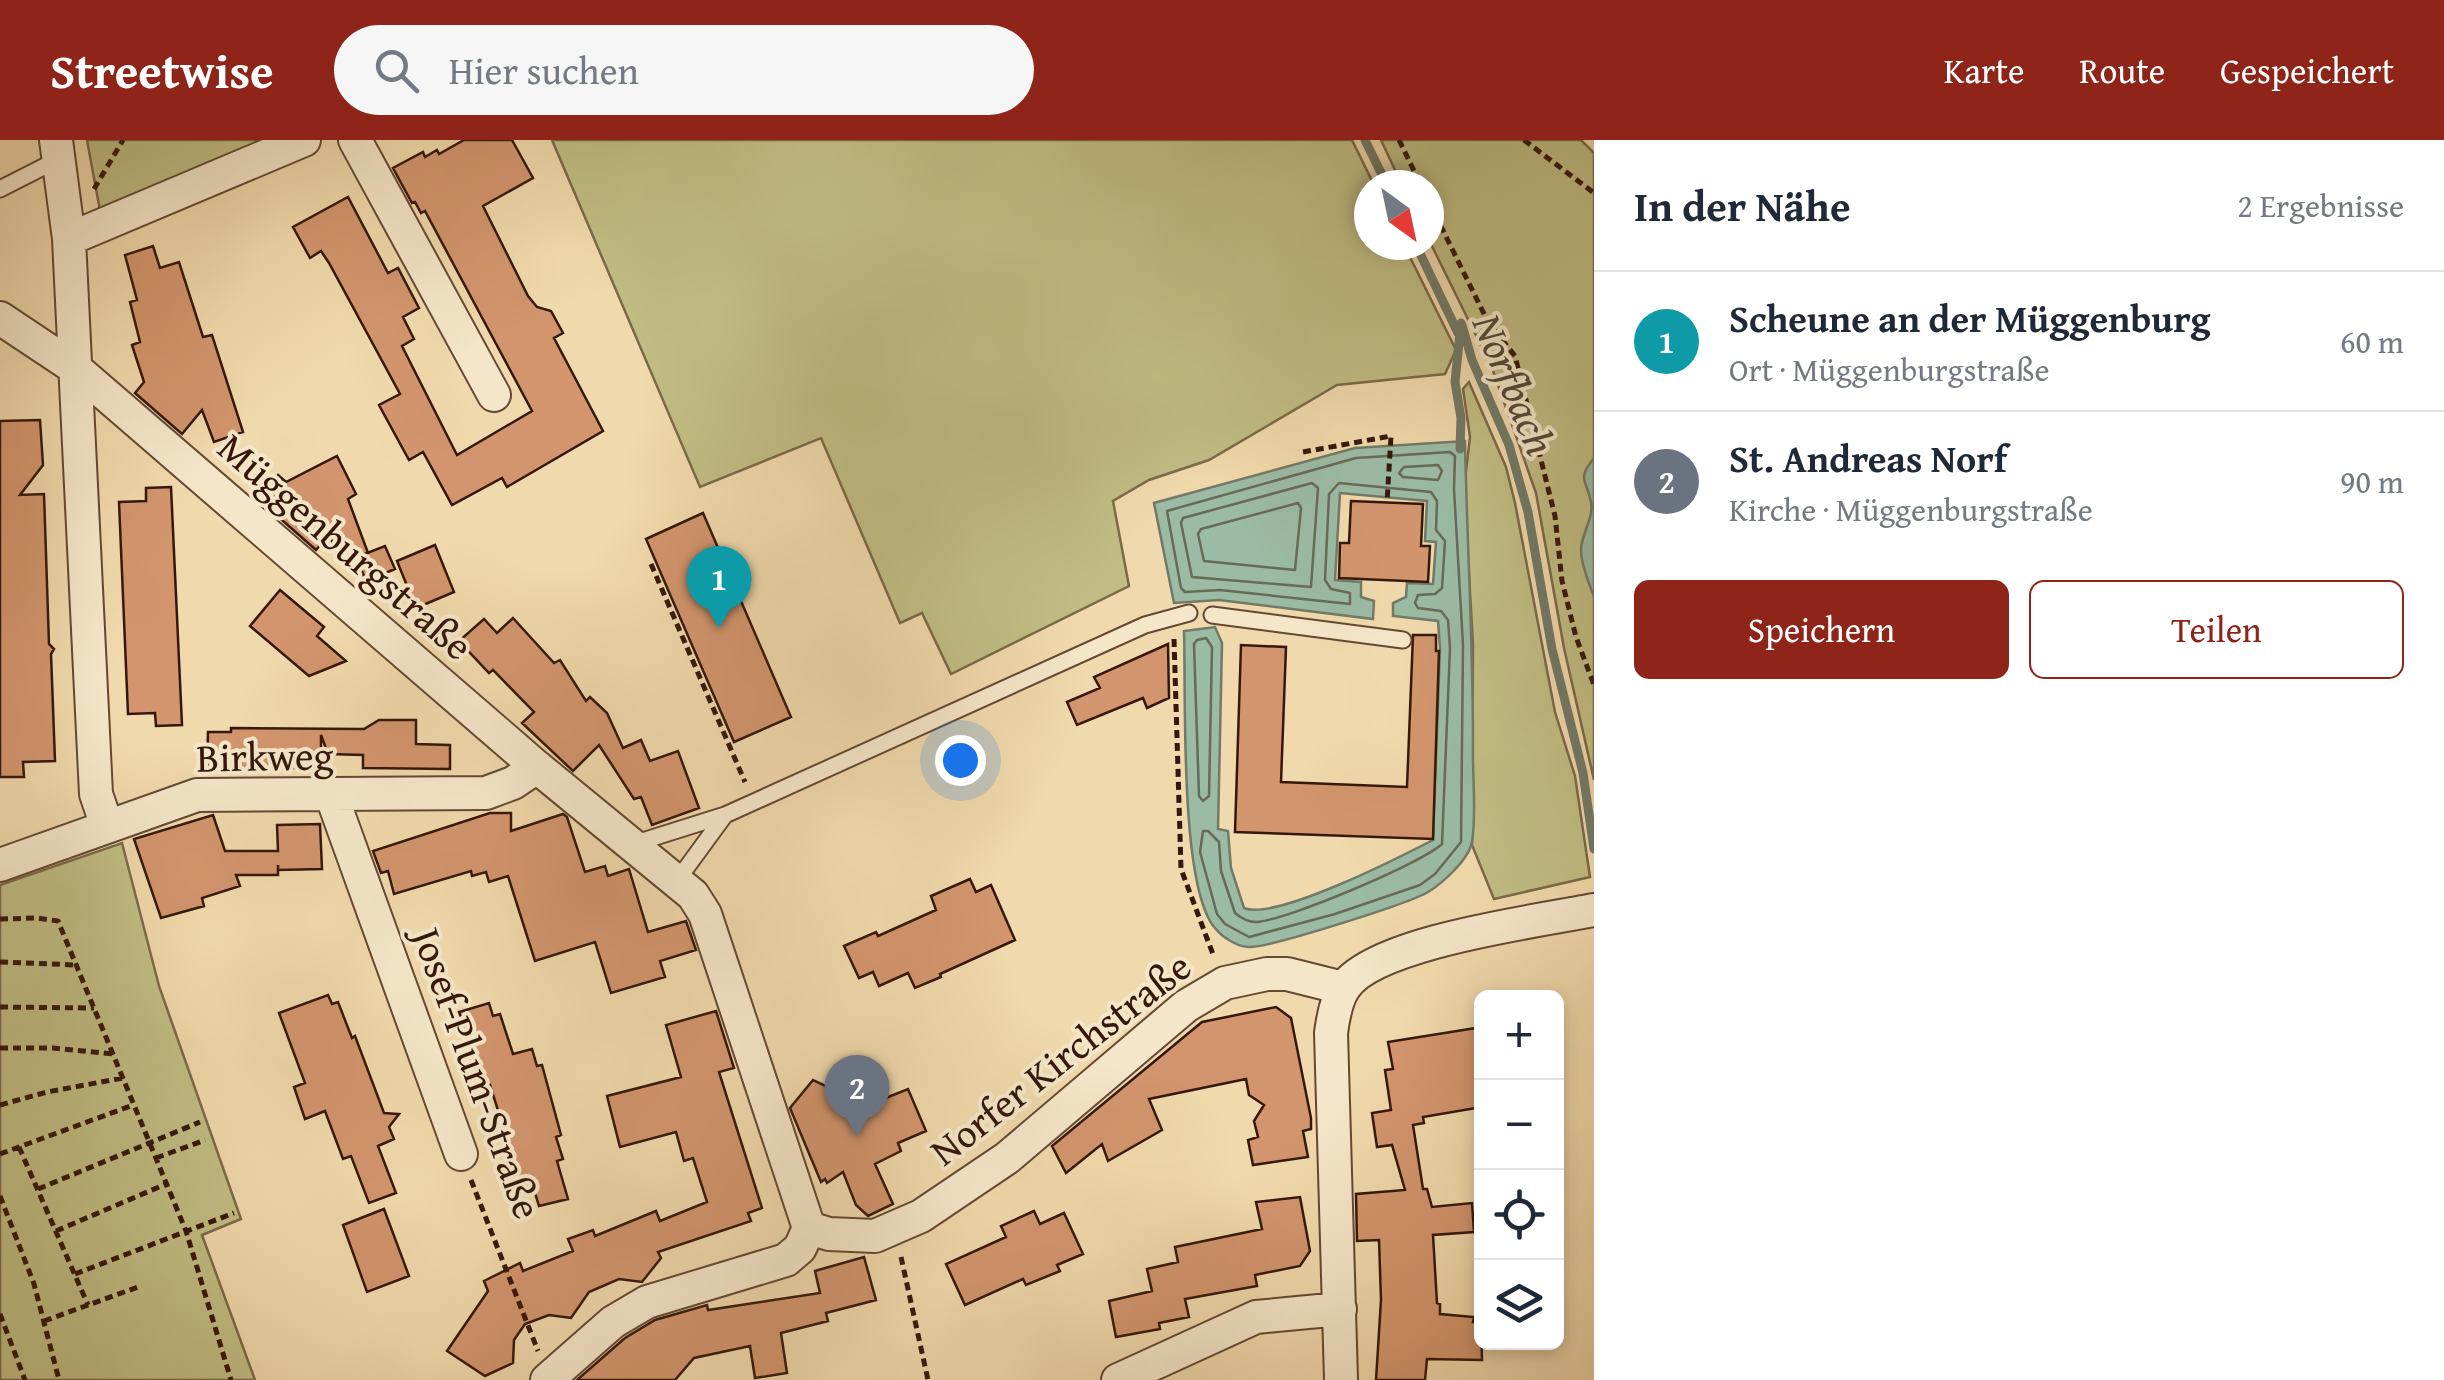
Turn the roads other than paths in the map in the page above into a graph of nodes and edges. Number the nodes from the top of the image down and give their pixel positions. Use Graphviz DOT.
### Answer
graph roads {
  1 [pos="304,140"];
  2 [pos="355,140"];
  3 [pos="58,149"];
  4 [pos="0,188"];
  5 [pos="69,240"];
  6 [pos="0,318"];
  7 [pos="74,368"];
  8 [pos="494,395"];
  9 [pos="1181,614"];
  10 [pos="1212,615"];
  11 [pos="1403,640"];
  12 [pos="537,767"];
  13 [pos="332,797"];
  14 [pos="725,815"];
  15 [pos="107,826"];
  16 [pos="631,845"];
  17 [pos="0,865"];
  18 [pos="676,882"];
  19 [pos="1590,911"];
  20 [pos="1343,988"];
  21 [pos="461,1154"];
  22 [pos="808,1228"];
  23 [pos="1340,1309"];
  24 [pos="548,1379"];
  25 [pos="1118,1380"];
  26 [pos="1341,1380"];
  1 -- 5 [label="street"];
  2 -- 8 [label="street"];
  3 -- 4 [label="lane"];
  3 -- 5 [label="street"];
  5 -- 7 [label="street"];
  6 -- 7 [label="street, Müggenburgstraße"];
  7 -- 12 [label="street, Müggenburgstraße"];
  7 -- 15 [label="street"];
  9 -- 14 [label="lane"];
  10 -- 11 [label="lane"];
  12 -- 13 [label="street, Birkweg"];
  12 -- 16 [label="street, Müggenburgstraße"];
  13 -- 15 [label="street, Birkweg"];
  13 -- 21 [label="street, Josef-Plum-Straße"];
  14 -- 16 [label="lane"];
  14 -- 18 [label="lane"];
  15 -- 17 [label="street, Birkweg"];
  16 -- 18 [label="street, Müggenburgstraße"];
  18 -- 22 [label="street, Müggenburgstraße"];
  19 -- 20 [label="street"];
  20 -- 22 [label="street, Norfer Kirchstraße"];
  20 -- 23 [label="street"];
  22 -- 24 [label="street"];
  23 -- 25 [label="street"];
  23 -- 26 [label="street"];
}
